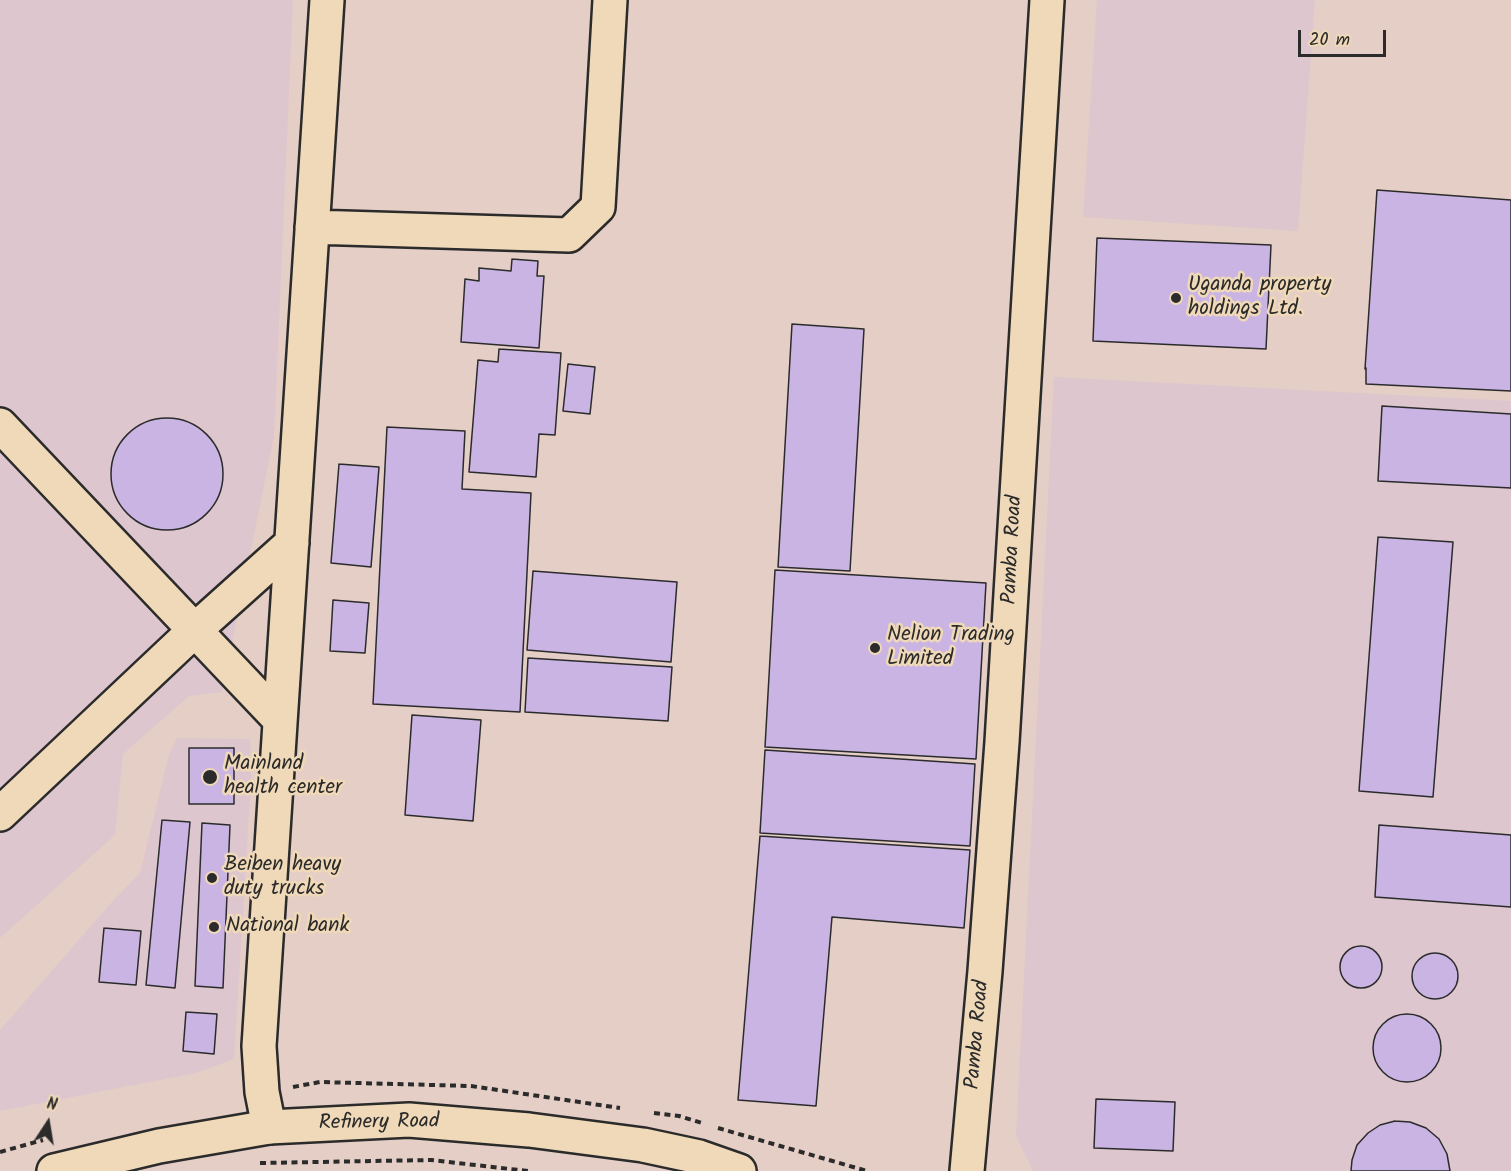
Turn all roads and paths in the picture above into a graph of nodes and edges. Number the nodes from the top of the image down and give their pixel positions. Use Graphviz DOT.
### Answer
graph roads {
  1 [pos="327,0"];
  2 [pos="610,0"];
  3 [pos="1047,0"];
  4 [pos="312,227"];
  5 [pos="0,425"];
  6 [pos="292,543"];
  7 [pos="195,630"];
  8 [pos="280,720"];
  9 [pos="0,814"];
  10 [pos="268,1127"];
  11 [pos="252,1164"];
  12 [pos="54,1171"];
  13 [pos="528,1171"];
  14 [pos="739,1171"];
  15 [pos="967,1171"];
  1 -- 4 [label="main road"];
  2 -- 4 [label="main road"];
  3 -- 15 [label="main road, Pamba Road"];
  4 -- 6 [label="main road"];
  5 -- 7 [label="main road"];
  6 -- 7 [label="main road"];
  6 -- 8 [label="main road"];
  7 -- 8 [label="main road"];
  7 -- 9 [label="main road"];
  8 -- 10 [label="main road"];
  10 -- 12 [label="main road, Refinery Road"];
  10 -- 14 [label="main road, Refinery Road"];
  11 -- 13 [label="path"];
}
